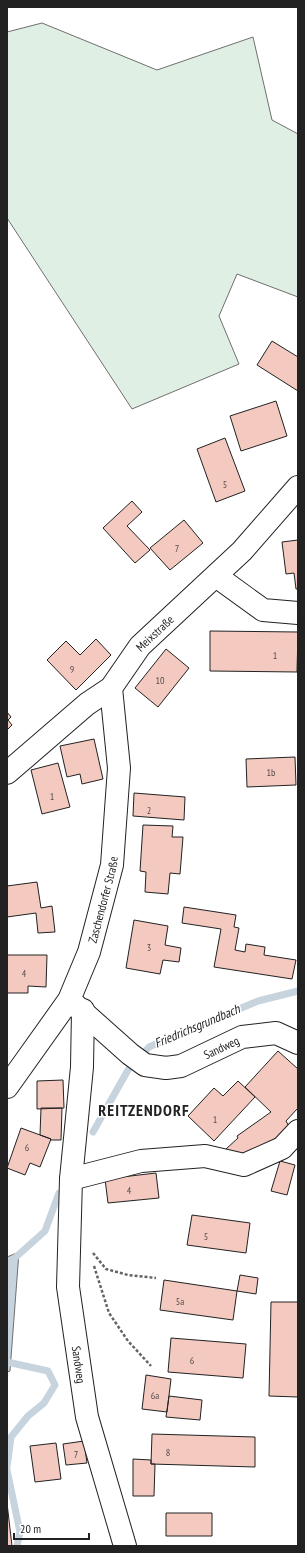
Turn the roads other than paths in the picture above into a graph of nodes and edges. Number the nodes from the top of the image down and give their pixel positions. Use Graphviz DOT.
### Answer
graph roads {
  1 [pos="298,487"];
  2 [pos="216,576"];
  3 [pos="298,613"];
  4 [pos="111,688"];
  5 [pos="7,773"];
  6 [pos="76,1005"];
  7 [pos="298,1043"];
  8 [pos="7,1087"];
  9 [pos="298,1131"];
  10 [pos="71,1179"];
  11 [pos="125,1546"];
  1 -- 2 [label="street, Meixstraße"];
  2 -- 3 [label="street"];
  2 -- 4 [label="street, Meixstraße"];
  4 -- 5 [label="street, Meixstraße"];
  4 -- 6 [label="street, Zaschendorfer Straße"];
  6 -- 7 [label="street, Sandweg"];
  6 -- 8 [label="street, Zaschendorfer Straße"];
  6 -- 10 [label="street, Sandweg"];
  9 -- 10 [label="street"];
  10 -- 11 [label="street, Sandweg"];
}
